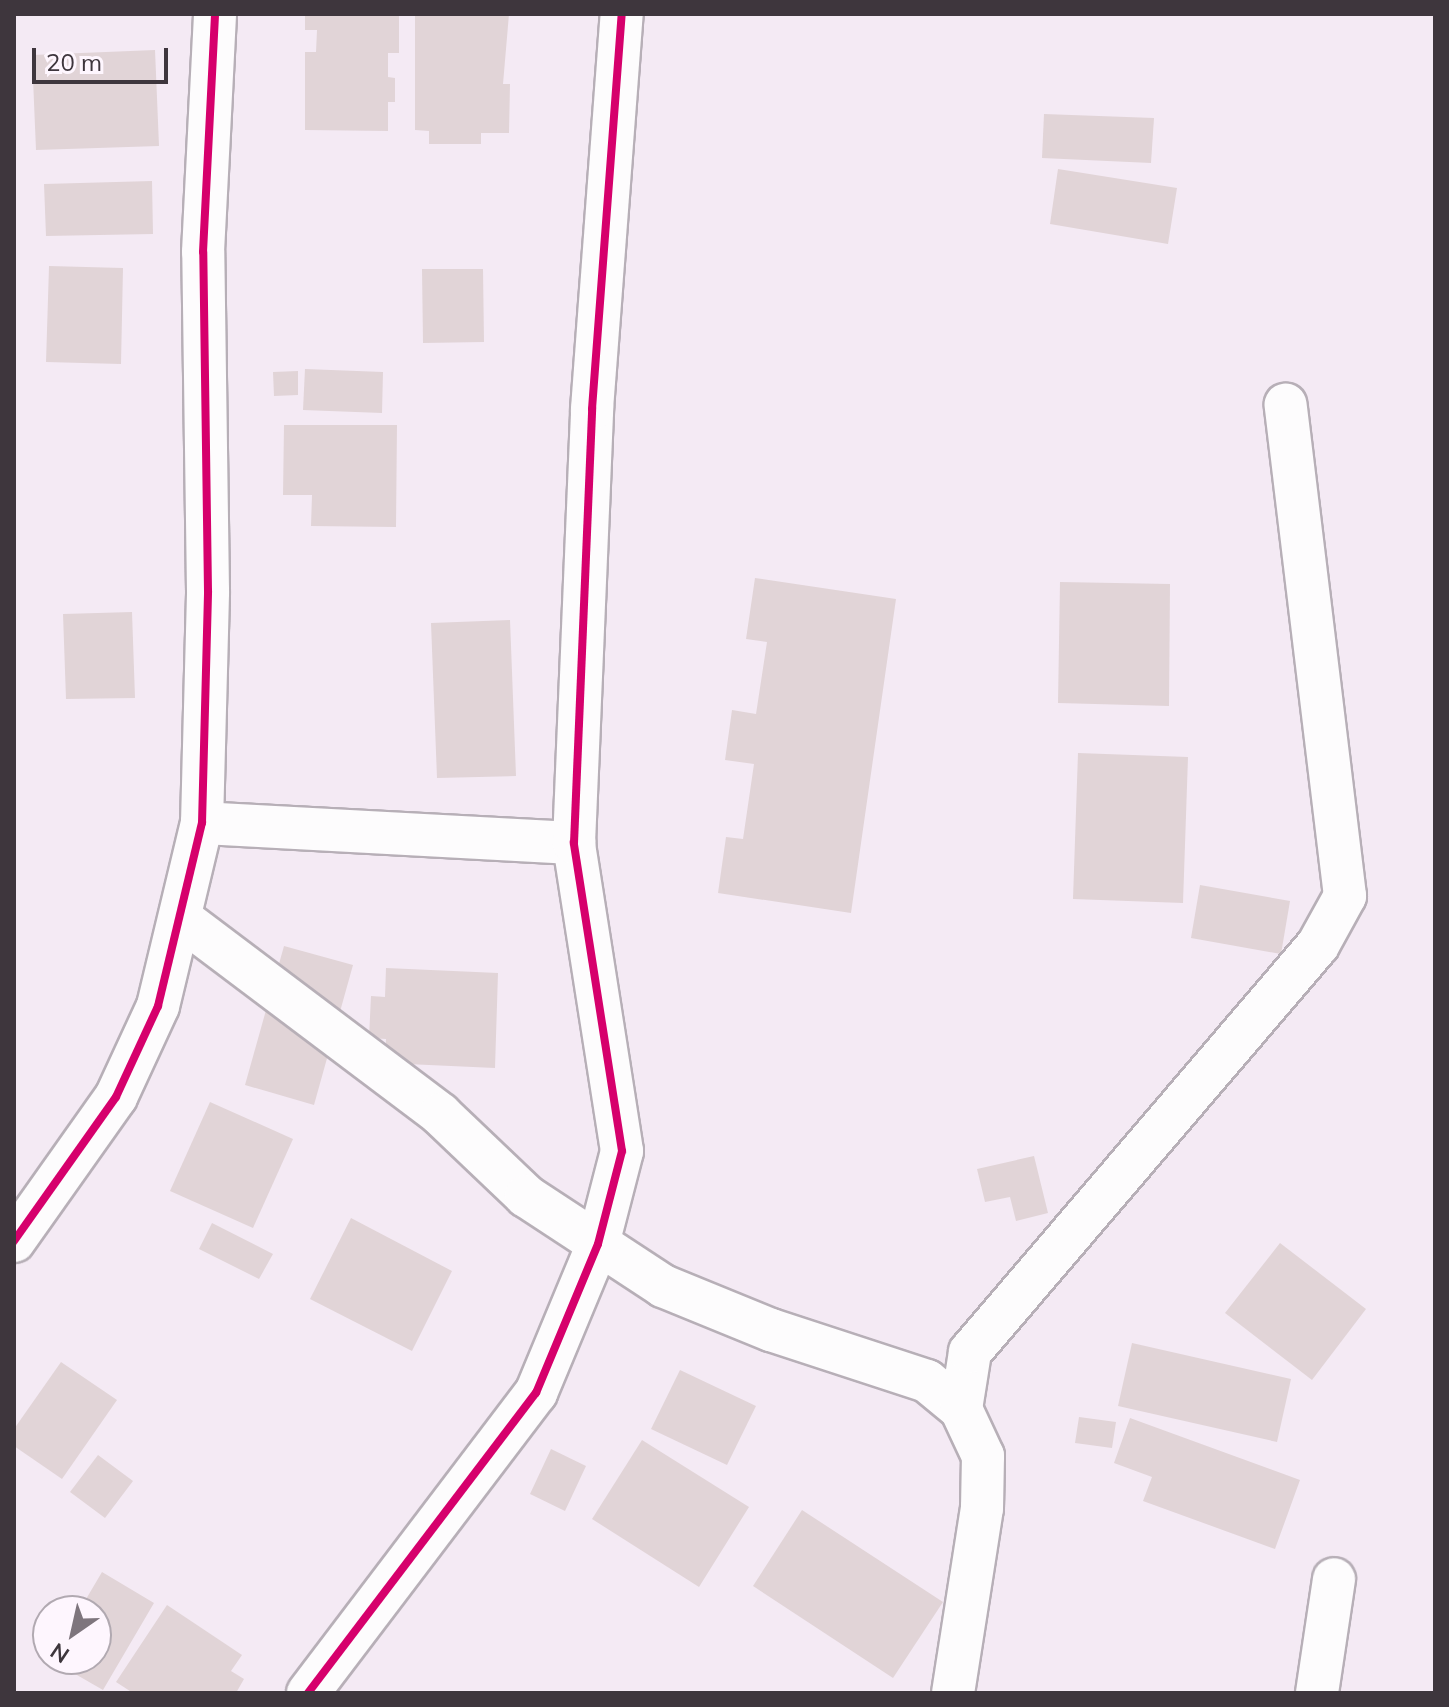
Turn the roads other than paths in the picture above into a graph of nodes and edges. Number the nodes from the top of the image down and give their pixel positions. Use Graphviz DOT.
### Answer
graph roads {
  1 [pos="215,14"];
  2 [pos="622,14"];
  3 [pos="1286,405"];
  4 [pos="202,823"];
  5 [pos="574,843"];
  6 [pos="183,920"];
  7 [pos="14,1241"];
  8 [pos="598,1244"];
  9 [pos="961,1409"];
  10 [pos="1334,1579"];
  11 [pos="308,1693"];
  12 [pos="953,1693"];
  13 [pos="1317,1693"];
  1 -- 4 [label="street"];
  2 -- 5 [label="street"];
  3 -- 9 [label="street"];
  4 -- 5 [label="street"];
  4 -- 6 [label="street"];
  5 -- 8 [label="street"];
  6 -- 7 [label="street"];
  6 -- 8 [label="street"];
  8 -- 9 [label="street"];
  8 -- 11 [label="street"];
  9 -- 12 [label="street"];
  10 -- 13 [label="street"];
}
